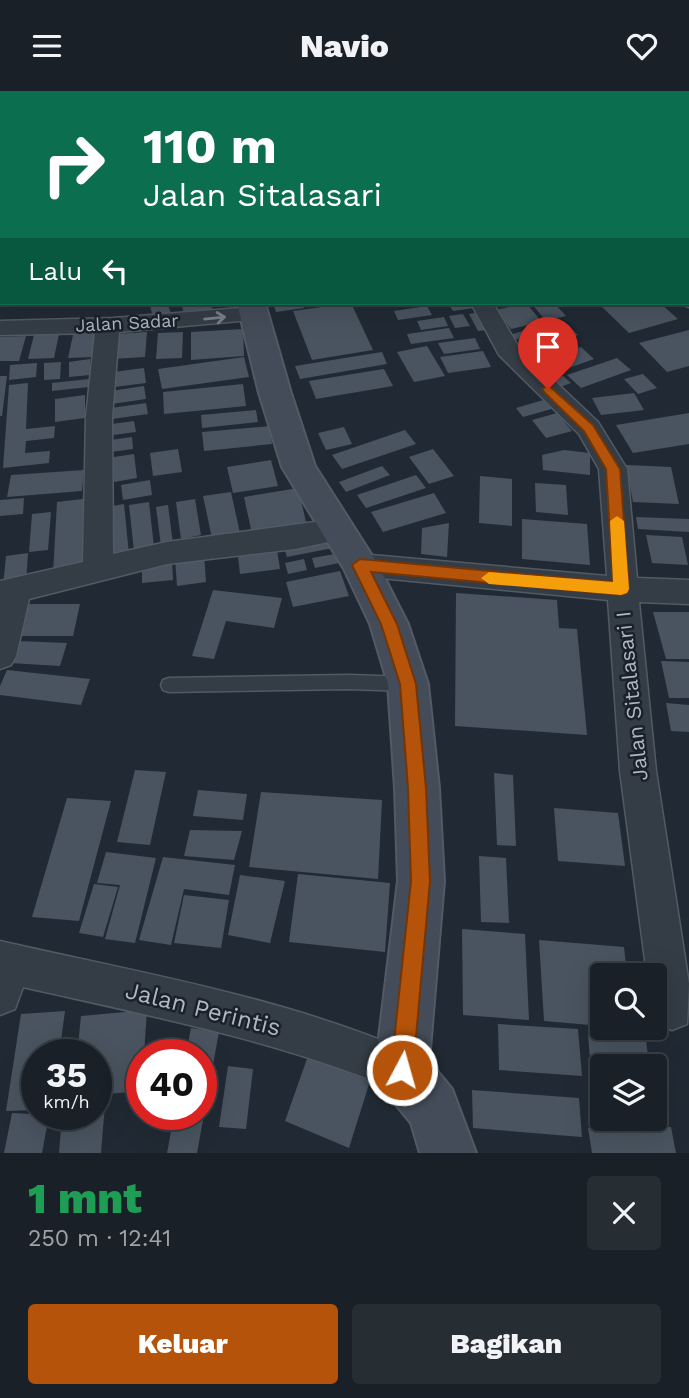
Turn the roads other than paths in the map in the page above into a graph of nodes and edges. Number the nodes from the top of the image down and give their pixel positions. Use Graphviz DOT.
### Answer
graph roads {
  1 [pos="483,305"];
  2 [pos="253,308"];
  3 [pos="112,318"];
  4 [pos="0,328"];
  5 [pos="337,530"];
  6 [pos="360,565"];
  7 [pos="98,569"];
  8 [pos="621,589"];
  9 [pos="8,592"];
  10 [pos="689,592"];
  11 [pos="0,656"];
  12 [pos="408,684"];
  13 [pos="169,685"];
  14 [pos="3,973"];
  15 [pos="671,1009"];
  16 [pos="402,1070"];
  17 [pos="448,1153"];
  1 -- 8 [label="street, Jalan Sitalasari I"];
  3 -- 2 [label="street, Jalan Sadar, one-way"];
  2 -- 5 [label="street"];
  3 -- 4 [label="street, Jalan Sadar"];
  3 -- 7 [label="street"];
  5 -- 6 [label="street"];
  5 -- 7 [label="street"];
  6 -- 8 [label="street"];
  6 -- 12 [label="street"];
  7 -- 9 [label="street"];
  8 -- 10 [label="street"];
  8 -- 15 [label="street, Jalan Sitalasari I"];
  9 -- 11 [label="street"];
  12 -- 13 [label="lane"];
  12 -- 16 [label="street"];
  14 -- 16 [label="street, Jalan Perintis"];
  16 -- 17 [label="street"];
}
